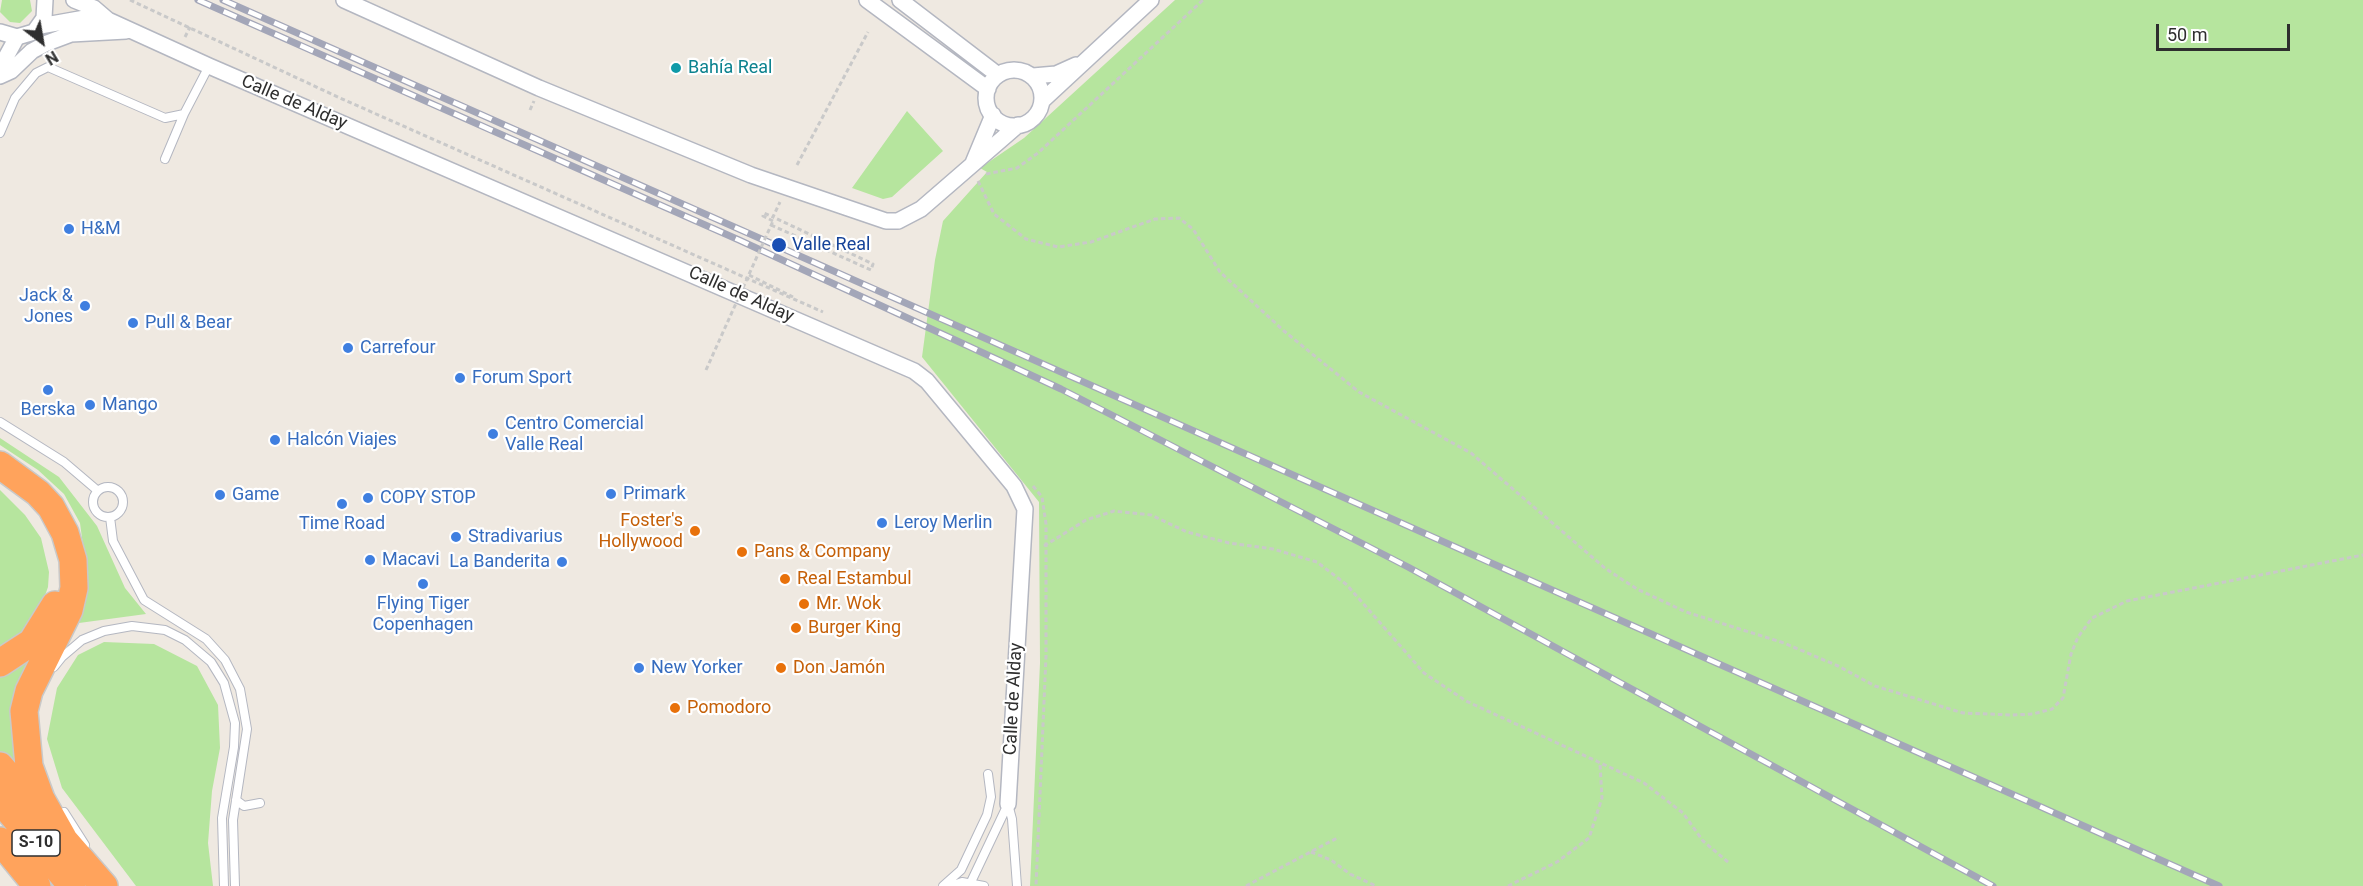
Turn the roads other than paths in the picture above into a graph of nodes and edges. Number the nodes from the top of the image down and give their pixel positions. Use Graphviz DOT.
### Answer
graph roads {
  1 [pos="45,0"];
  2 [pos="74,0"];
  3 [pos="344,0"];
  4 [pos="867,0"];
  5 [pos="900,0"];
  6 [pos="1151,0"];
  7 [pos="108,20"];
  8 [pos="40,26"];
  9 [pos="132,31"];
  10 [pos="0,32"];
  11 [pos="16,38"];
  12 [pos="1084,61"];
  13 [pos="209,66"];
  14 [pos="0,68"];
  15 [pos="998,75"];
  16 [pos="0,76"];
  17 [pos="1033,76"];
  18 [pos="988,89"];
  19 [pos="1042,101"];
  20 [pos="184,114"];
  21 [pos="993,115"];
  22 [pos="1018,125"];
  23 [pos="0,133"];
  24 [pos="165,159"];
  25 [pos="976,166"];
  26 [pos="0,422"];
  27 [pos="0,465"];
  28 [pos="98,491"];
  29 [pos="110,517"];
  30 [pos="65,533"];
  31 [pos="0,663"];
  32 [pos="48,678"];
  33 [pos="34,722"];
  34 [pos="37,759"];
  35 [pos="0,766"];
  36 [pos="988,774"];
  37 [pos="0,800"];
  38 [pos="236,800"];
  39 [pos="260,803"];
  40 [pos="1008,804"];
  41 [pos="61,807"];
  42 [pos="63,838"];
  43 [pos="0,841"];
  44 [pos="92,855"];
  45 [pos="0,870"];
  46 [pos="101,875"];
  47 [pos="971,882"];
  48 [pos="14,886"];
  49 [pos="37,886"];
  50 [pos="72,886"];
  51 [pos="112,886"];
  52 [pos="224,886"];
  53 [pos="235,886"];
  54 [pos="943,886"];
  55 [pos="951,886"];
  56 [pos="984,886"];
  57 [pos="1017,886"];
  1 -- 8 [label="street"];
  2 -- 7 [label="street, Calle de Alday"];
  3 -- 25 [label="street"];
  4 -- 18 [label="street"];
  5 -- 15 [label="street"];
  6 -- 12 [label="street"];
  7 -- 8 [label="street, Calle de Alday"];
  7 -- 9 [label="street, Calle de Alday"];
  8 -- 11 [label="street, Calle de Alday"];
  9 -- 13 [label="street, Calle de Alday"];
  9 -- 16 [label="street, Calle de Alday"];
  10 -- 11 [label="street"];
  11 -- 14 [label="street"];
  12 -- 17 [label="street"];
  12 -- 19 [label="street"];
  13 -- 20 [label="lane"];
  13 -- 40 [label="street, Calle de Alday"];
  15 -- 17 [label="street"];
  15 -- 18 [label="street"];
  17 -- 19 [label="street"];
  18 -- 21 [label="street"];
  19 -- 22 [label="street"];
  20 -- 23 [label="lane"];
  20 -- 24 [label="lane"];
  21 -- 22 [label="street"];
  21 -- 25 [label="street"];
  22 -- 25 [label="street"];
  26 -- 28 [label="lane"];
  27 -- 30 [label="highway"];
  28 -- 29 [label="lane"];
  28 -- 29 [label="lane"];
  29 -- 38 [label="lane"];
  30 -- 31 [label="highway"];
  30 -- 42 [label="highway"];
  32 -- 52 [label="lane"];
  33 -- 34 [label="lane"];
  35 -- 42 [label="highway"];
  36 -- 54 [label="lane"];
  37 -- 50 [label="highway, S-10"];
  38 -- 39 [label="lane"];
  38 -- 53 [label="lane"];
  40 -- 47 [label="lane"];
  40 -- 57 [label="lane"];
  41 -- 44 [label="lane"];
  42 -- 46 [label="highway"];
  43 -- 49 [label="highway, S-10"];
  45 -- 48 [label="highway"];
  46 -- 51 [label="lane"];
  47 -- 55 [label="lane"];
  47 -- 56 [label="lane"];
}
